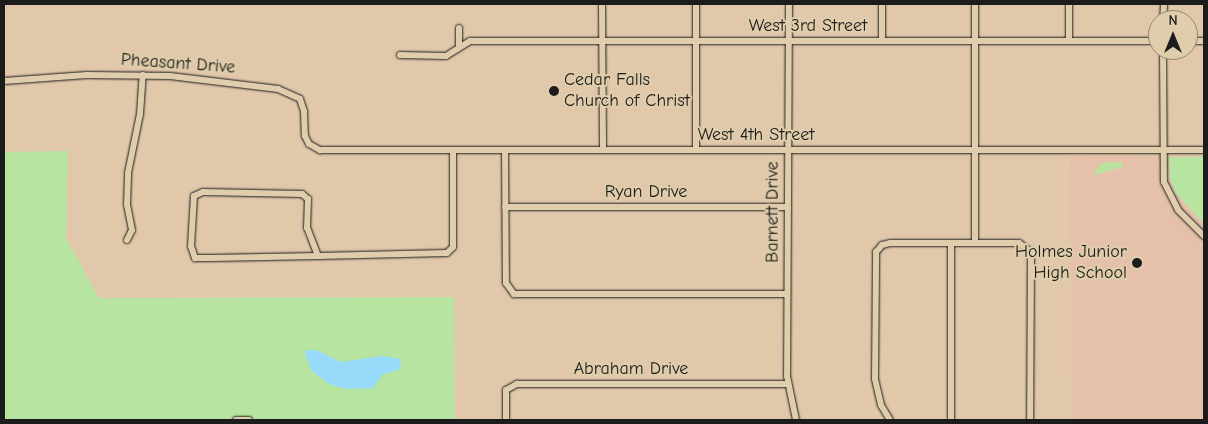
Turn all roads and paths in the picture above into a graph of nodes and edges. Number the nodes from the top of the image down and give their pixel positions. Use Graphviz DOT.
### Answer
graph roads {
  1 [pos="602,4"];
  2 [pos="696,4"];
  3 [pos="789,4"];
  4 [pos="882,4"];
  5 [pos="975,4"];
  6 [pos="1070,4"];
  7 [pos="459,28"];
  8 [pos="602,41"];
  9 [pos="696,41"];
  10 [pos="788,41"];
  11 [pos="882,41"];
  12 [pos="975,41"];
  13 [pos="1069,41"];
  14 [pos="1148,41"];
  15 [pos="459,47"];
  16 [pos="400,55"];
  17 [pos="1163,60"];
  18 [pos="143,76"];
  19 [pos="4,81"];
  20 [pos="309,144"];
  21 [pos="453,150"];
  22 [pos="505,150"];
  23 [pos="602,150"];
  24 [pos="696,150"];
  25 [pos="788,150"];
  26 [pos="975,150"];
  27 [pos="1163,150"];
  28 [pos="1204,150"];
  29 [pos="505,207"];
  30 [pos="788,207"];
  31 [pos="1204,236"];
  32 [pos="127,240"];
  33 [pos="975,242"];
  34 [pos="951,243"];
  35 [pos="318,256"];
  36 [pos="787,294"];
  37 [pos="787,384"];
  38 [pos="236,420"];
  39 [pos="248,420"];
  40 [pos="506,420"];
  41 [pos="796,420"];
  42 [pos="890,420"];
  43 [pos="951,420"];
  44 [pos="1030,420"];
  1 -- 8 [label="street"];
  2 -- 9 [label="street"];
  3 -- 10 [label="street, Barnett Drive"];
  4 -- 11 [label="street"];
  5 -- 12 [label="street"];
  6 -- 13 [label="street"];
  7 -- 15 [label="street"];
  8 -- 9 [label="street, West 3rd Street"];
  8 -- 15 [label="street, West 3rd Street"];
  8 -- 23 [label="street"];
  9 -- 10 [label="street, West 3rd Street"];
  9 -- 24 [label="street"];
  10 -- 11 [label="street, West 3rd Street"];
  10 -- 25 [label="street, Barnett Drive"];
  11 -- 12 [label="street, West 3rd Street"];
  12 -- 13 [label="street, West 3rd Street"];
  12 -- 26 [label="street"];
  13 -- 14 [label="street, West 3rd Street"];
  15 -- 16 [label="street, West 3rd Street"];
  17 -- 27 [label="street"];
  18 -- 19 [label="street, Pheasant Drive"];
  18 -- 20 [label="street, Pheasant Drive"];
  18 -- 32 [label="street"];
  20 -- 21 [label="street, West 4th Street"];
  21 -- 22 [label="street, West 4th Street"];
  21 -- 35 [label="street"];
  22 -- 23 [label="street, West 4th Street"];
  22 -- 29 [label="street"];
  23 -- 24 [label="street, West 4th Street"];
  24 -- 25 [label="street, West 4th Street"];
  25 -- 26 [label="street, West 4th Street"];
  25 -- 30 [label="street, Barnett Drive"];
  26 -- 27 [label="street, West 4th Street"];
  26 -- 33 [label="street"];
  27 -- 28 [label="street, West 4th Street"];
  27 -- 31 [label="street"];
  29 -- 30 [label="street, Ryan Drive"];
  29 -- 36 [label="street"];
  30 -- 36 [label="street, Barnett Drive"];
  33 -- 34 [label="street"];
  33 -- 44 [label="street"];
  34 -- 42 [label="street"];
  34 -- 43 [label="street"];
  35 -- 35 [label="street"];
  36 -- 37 [label="street, Barnett Drive"];
  37 -- 40 [label="street, Abraham Drive"];
  37 -- 41 [label="street, Barnett Drive"];
  38 -- 39 [label="street"];
}
